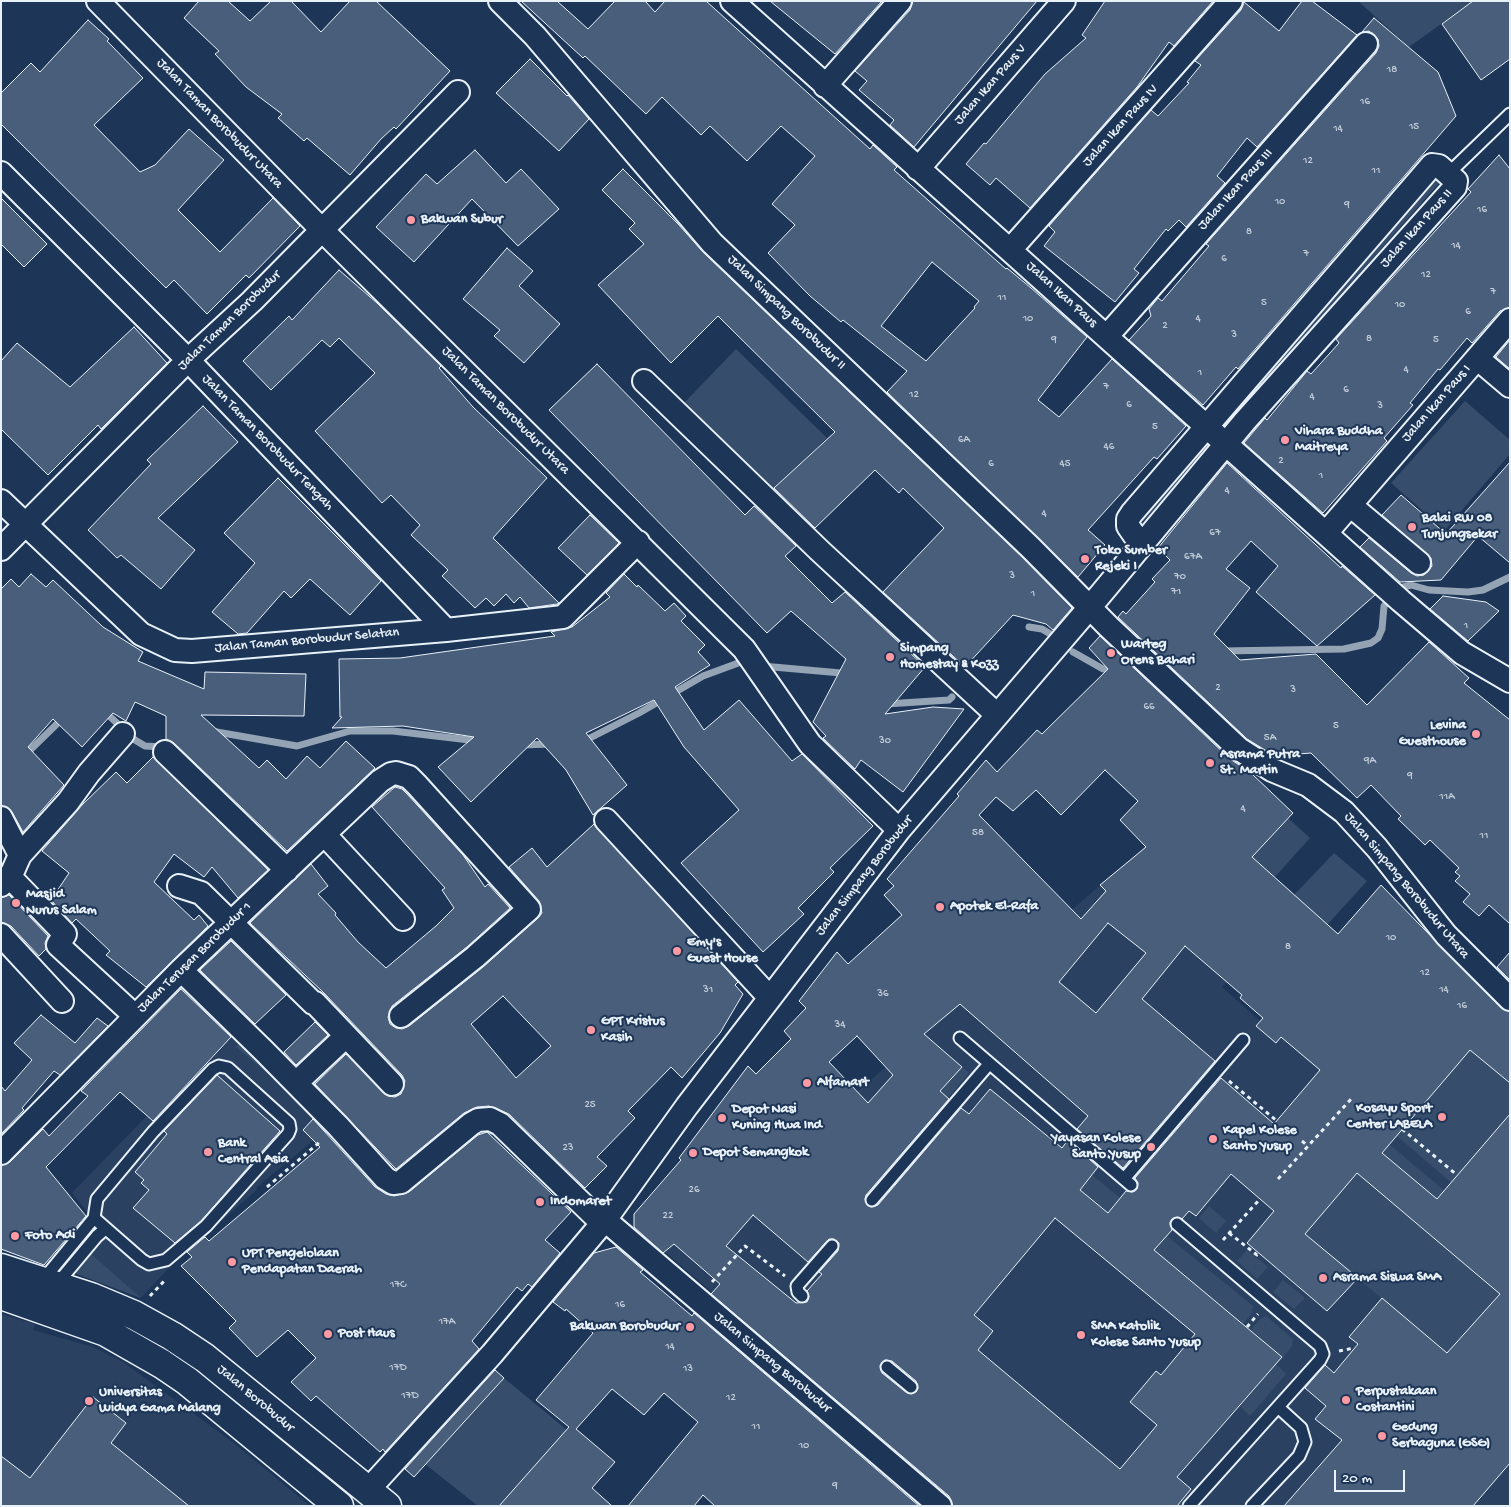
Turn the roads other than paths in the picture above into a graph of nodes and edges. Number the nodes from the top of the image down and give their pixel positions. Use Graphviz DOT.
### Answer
graph roads {
  1 [pos="98,1"];
  2 [pos="500,1"];
  3 [pos="732,1"];
  4 [pos="900,1"];
  5 [pos="1064,1"];
  6 [pos="1230,1"];
  7 [pos="1366,44"];
  8 [pos="825,86"];
  9 [pos="458,92"];
  10 [pos="1510,114"];
  11 [pos="918,169"];
  12 [pos="1,173"];
  13 [pos="1448,174"];
  14 [pos="322,230"];
  15 [pos="1010,250"];
  16 [pos="1510,320"];
  17 [pos="1107,336"];
  18 [pos="1477,358"];
  19 [pos="188,360"];
  20 [pos="644,381"];
  21 [pos="1510,386"];
  22 [pos="1207,426"];
  23 [pos="1226,444"];
  24 [pos="1,501"];
  25 [pos="1350,505"];
  26 [pos="25,525"];
  27 [pos="1326,533"];
  28 [pos="638,542"];
  29 [pos="1141,546"];
  30 [pos="1,549"];
  31 [pos="1419,563"];
  32 [pos="1090,607"];
  33 [pos="446,630"];
  34 [pos="1140,655"];
  35 [pos="1510,681"];
  36 [pos="996,714"];
  37 [pos="123,734"];
  38 [pos="165,752"];
  39 [pos="1,818"];
  40 [pos="606,820"];
  41 [pos="899,830"];
  42 [pos="324,834"];
  43 [pos="20,855"];
  44 [pos="287,870"];
  45 [pos="5,881"];
  46 [pos="179,886"];
  47 [pos="403,919"];
  48 [pos="232,923"];
  49 [pos="1,935"];
  50 [pos="181,970"];
  51 [pos="770,998"];
  52 [pos="1510,1000"];
  53 [pos="62,1001"];
  54 [pos="135,1016"];
  55 [pos="401,1016"];
  56 [pos="346,1036"];
  57 [pos="960,1038"];
  58 [pos="1243,1040"];
  59 [pos="989,1064"];
  60 [pos="296,1082"];
  61 [pos="392,1084"];
  62 [pos="6,1138"];
  63 [pos="872,1200"];
  64 [pos="94,1218"];
  65 [pos="603,1221"];
  66 [pos="1177,1224"];
  67 [pos="105,1229"];
  68 [pos="832,1246"];
  69 [pos="1,1268"];
  70 [pos="50,1283"];
  71 [pos="800,1291"];
  72 [pos="1,1295"];
  73 [pos="205,1358"];
  74 [pos="887,1367"];
  75 [pos="187,1381"];
  76 [pos="911,1388"];
  77 [pos="1278,1407"];
  78 [pos="377,1498"];
  79 [pos="340,1506"];
  80 [pos="940,1506"];
  81 [pos="1189,1506"];
  82 [pos="1252,1506"];
  1 -- 14 [label="street, Jalan Taman Borobudur Utara"];
  2 -- 32 [label="street, Jalan Simpang Borobudur II"];
  3 -- 8 [label="street, Jalan Ikan Paus"];
  4 -- 8 [label="street"];
  5 -- 11 [label="street, Jalan Ikan Paus V"];
  6 -- 15 [label="street, Jalan Ikan Paus IV"];
  7 -- 17 [label="street, Jalan Ikan Paus III"];
  8 -- 11 [label="street, Jalan Ikan Paus"];
  9 -- 14 [label="street, Jalan Taman Borobudur"];
  10 -- 13 [label="lane"];
  11 -- 15 [label="street, Jalan Ikan Paus"];
  12 -- 19 [label="street, Jalan Taman Borobudur Tengah"];
  13 -- 22 [label="street, Jalan Ikan Paus II"];
  13 -- 23 [label="street, Jalan Ikan Paus II"];
  14 -- 19 [label="street, Jalan Taman Borobudur"];
  14 -- 28 [label="street, Jalan Taman Borobudur Utara"];
  15 -- 17 [label="street, Jalan Ikan Paus"];
  16 -- 18 [label="street, Jalan Ikan Paus I"];
  17 -- 22 [label="street, Jalan Ikan Paus"];
  18 -- 21 [label="street"];
  18 -- 25 [label="street, Jalan Ikan Paus I"];
  19 -- 26 [label="street, Jalan Taman Borobudur"];
  19 -- 33 [label="street, Jalan Taman Borobudur Tengah"];
  20 -- 36 [label="street"];
  22 -- 23 [label="street, Jalan Ikan Paus"];
  22 -- 29 [label="street"];
  23 -- 27 [label="street, Jalan Ikan Paus"];
  23 -- 29 [label="street, Jalan Simpang Borobudur"];
  24 -- 26 [label="street, Jalan Taman Borobudur Selatan"];
  25 -- 27 [label="street, Jalan Ikan Paus I"];
  25 -- 31 [label="street"];
  26 -- 30 [label="street, Jalan Taman Borobudur"];
  26 -- 33 [label="street, Jalan Taman Borobudur Selatan"];
  27 -- 35 [label="street, Jalan Ikan Paus"];
  28 -- 33 [label="street, Jalan Taman Borobudur Selatan"];
  28 -- 41 [label="street, Jalan Taman Borobudur Utara"];
  29 -- 32 [label="street, Jalan Simpang Borobudur"];
  32 -- 34 [label="street, Jalan Simpang Borobudur II"];
  32 -- 36 [label="street, Jalan Simpang Borobudur"];
  34 -- 52 [label="street, Jalan Simpang Borobudur Utara"];
  36 -- 41 [label="street, Jalan Simpang Borobudur"];
  37 -- 43 [label="street"];
  38 -- 44 [label="street"];
  39 -- 43 [label="street"];
  40 -- 51 [label="street"];
  41 -- 51 [label="street, Jalan Simpang Borobudur"];
  42 -- 44 [label="street, Jalan Terusan Borobudur 1"];
  42 -- 47 [label="street"];
  42 -- 55 [label="street, Jalan Terusan Borobudur 1"];
  43 -- 45 [label="street"];
  44 -- 48 [label="street, Jalan Terusan Borobudur 1"];
  45 -- 54 [label="street"];
  46 -- 48 [label="street"];
  48 -- 50 [label="street, Jalan Terusan Borobudur 1"];
  48 -- 56 [label="street"];
  49 -- 53 [label="street"];
  50 -- 54 [label="street, Jalan Terusan Borobudur 1"];
  50 -- 60 [label="street"];
  51 -- 65 [label="street, Jalan Simpang Borobudur"];
  54 -- 62 [label="street, Jalan Terusan Borobudur 1"];
  56 -- 60 [label="street"];
  56 -- 61 [label="street"];
  57 -- 59 [label="lane"];
  58 -- 59 [label="lane"];
  59 -- 63 [label="lane"];
  60 -- 65 [label="street"];
  64 -- 67 [label="lane"];
  64 -- 67 [label="lane"];
  64 -- 70 [label="lane"];
  65 -- 78 [label="street, Jalan Simpang Borobudur"];
  65 -- 80 [label="street, Jalan Simpang Borobudur"];
  66 -- 77 [label="lane"];
  67 -- 70 [label="lane"];
  68 -- 71 [label="lane"];
  69 -- 70 [label="main road, Jalan Borobudur"];
  70 -- 73 [label="main road, Jalan Borobudur"];
  72 -- 75 [label="main road, Jalan Borobudur"];
  73 -- 75 [label="main road"];
  73 -- 78 [label="main road, Jalan Borobudur"];
  74 -- 76 [label="lane"];
  75 -- 79 [label="main road, Jalan Borobudur"];
  77 -- 81 [label="lane"];
  77 -- 82 [label="lane"];
}
